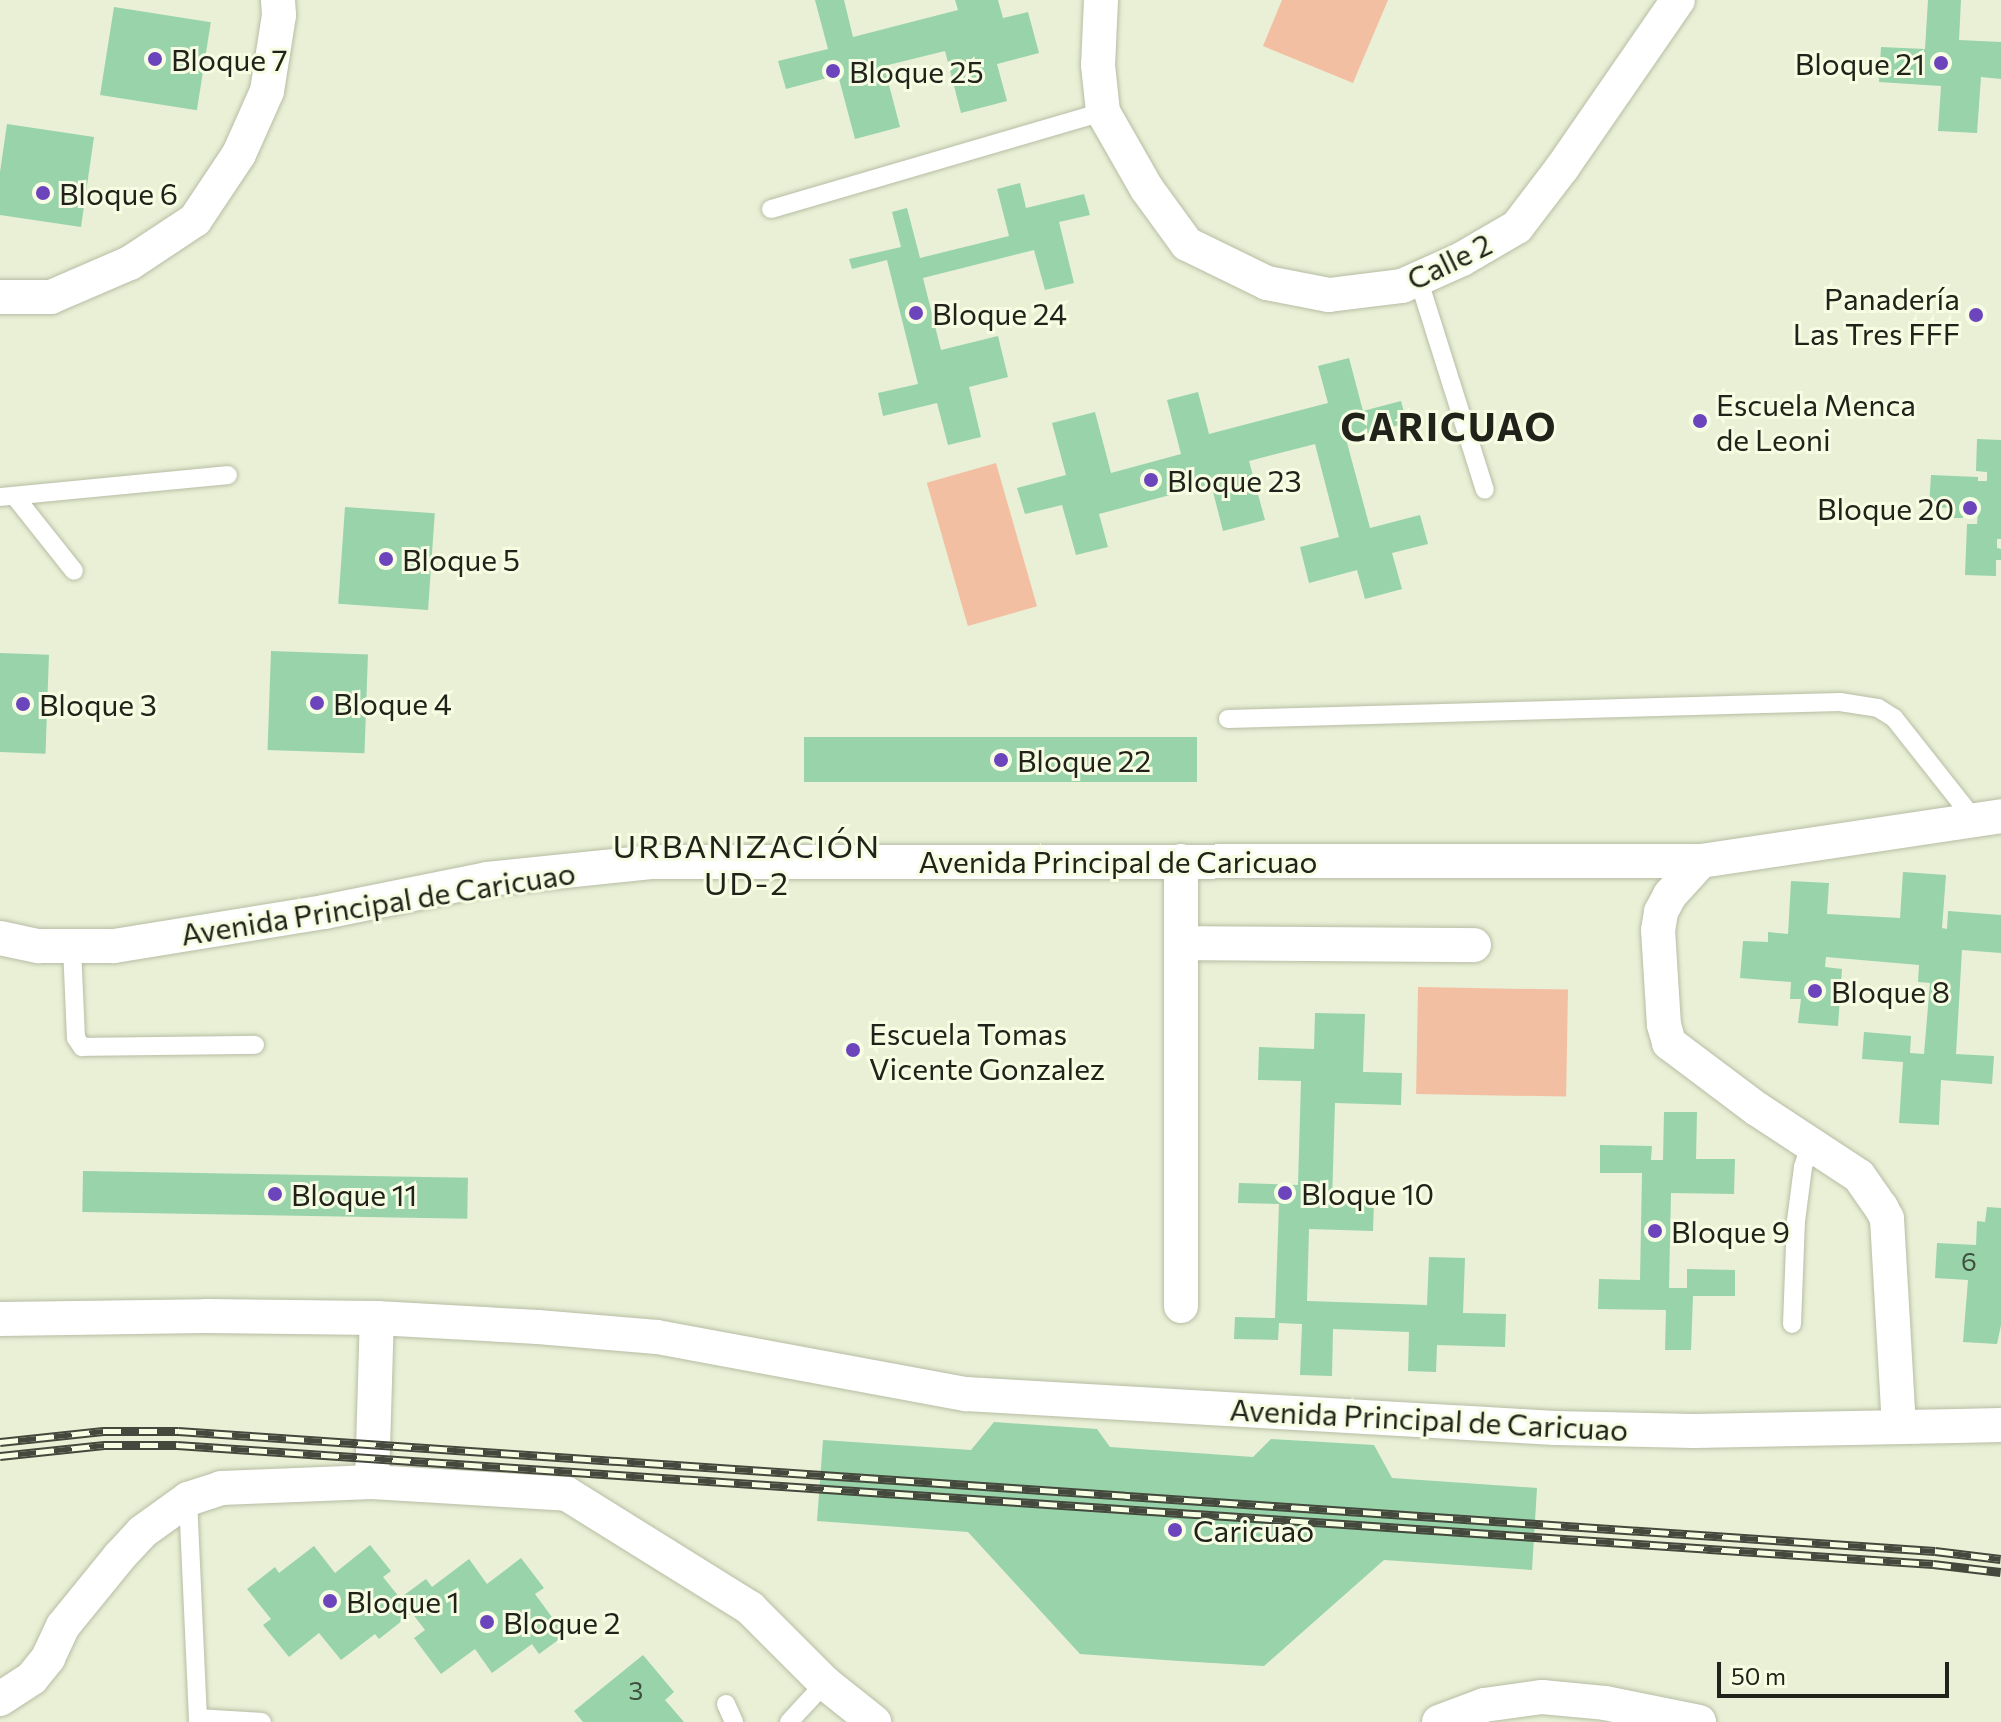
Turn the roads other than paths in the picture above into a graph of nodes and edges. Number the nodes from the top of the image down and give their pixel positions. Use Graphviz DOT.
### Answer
graph roads {
  1 [pos="278,0"];
  2 [pos="1101,0"];
  3 [pos="1678,0"];
  4 [pos="1103,112"];
  5 [pos="771,209"];
  6 [pos="1418,278"];
  7 [pos="0,297"];
  8 [pos="228,475"];
  9 [pos="1485,490"];
  10 [pos="8,498"];
  11 [pos="74,571"];
  12 [pos="1228,719"];
  13 [pos="1989,819"];
  14 [pos="1181,861"];
  15 [pos="1701,861"];
  16 [pos="0,938"];
  17 [pos="1181,943"];
  18 [pos="1474,945"];
  19 [pos="72,947"];
  20 [pos="255,1045"];
  21 [pos="1810,1146"];
  22 [pos="1181,1306"];
  23 [pos="377,1318"];
  24 [pos="0,1319"];
  25 [pos="1792,1324"];
  26 [pos="1899,1425"];
  27 [pos="2001,1425"];
  28 [pos="372,1482"];
  29 [pos="188,1499"];
  30 [pos="825,1683"];
  31 [pos="0,1699"];
  32 [pos="726,1704"];
  33 [pos="198,1720"];
  34 [pos="262,1722"];
  35 [pos="734,1722"];
  36 [pos="789,1722"];
  37 [pos="874,1722"];
  38 [pos="1439,1722"];
  39 [pos="1699,1722"];
  1 -- 7 [label="street"];
  2 -- 4 [label="street, Calle 2"];
  3 -- 6 [label="street, Calle 2"];
  4 -- 5 [label="lane"];
  4 -- 6 [label="street, Calle 2"];
  6 -- 9 [label="lane"];
  8 -- 10 [label="lane"];
  10 -- 11 [label="lane"];
  12 -- 13 [label="lane"];
  13 -- 15 [label="street, Avenida Principal de Caricuao"];
  14 -- 15 [label="street, Avenida Principal de Caricuao"];
  14 -- 17 [label="street"];
  14 -- 19 [label="street, Avenida Principal de Caricuao"];
  15 -- 21 [label="street"];
  16 -- 19 [label="street, Avenida Principal de Caricuao"];
  17 -- 18 [label="street"];
  17 -- 22 [label="street"];
  19 -- 20 [label="lane"];
  21 -- 25 [label="lane"];
  21 -- 26 [label="street"];
  23 -- 24 [label="street, Avenida Principal de Caricuao"];
  23 -- 26 [label="street, Avenida Principal de Caricuao"];
  23 -- 28 [label="street"];
  26 -- 27 [label="street, Avenida Principal de Caricuao"];
  28 -- 29 [label="street"];
  28 -- 30 [label="street"];
  29 -- 31 [label="street"];
  29 -- 33 [label="lane"];
  30 -- 36 [label="lane"];
  30 -- 37 [label="street"];
  32 -- 35 [label="lane"];
  33 -- 34 [label="lane"];
  38 -- 39 [label="street"];
}
